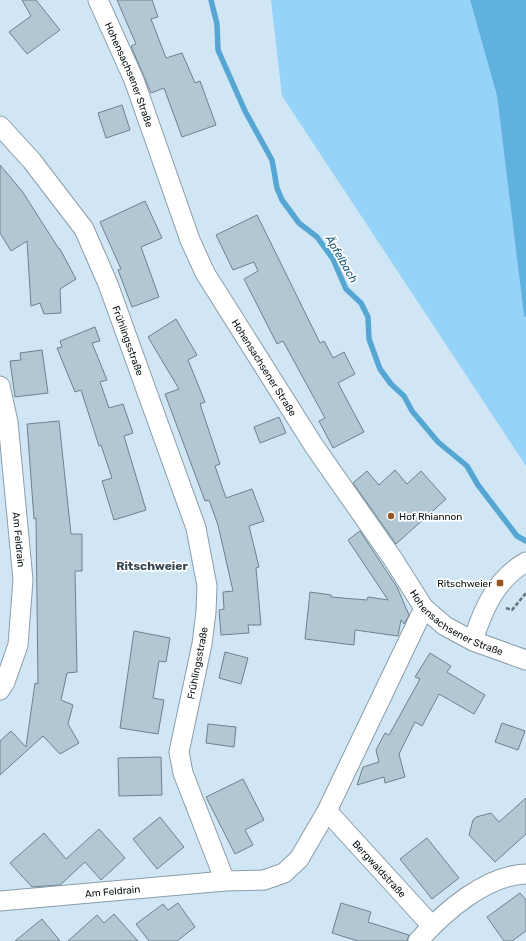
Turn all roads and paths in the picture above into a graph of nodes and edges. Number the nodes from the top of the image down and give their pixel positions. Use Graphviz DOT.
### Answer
graph roads {
  1 [pos="98,0"];
  2 [pos="0,126"];
  3 [pos="0,386"];
  4 [pos="526,562"];
  5 [pos="424,608"];
  6 [pos="474,638"];
  7 [pos="526,660"];
  8 [pos="0,690"];
  9 [pos="327,811"];
  10 [pos="526,874"];
  11 [pos="225,881"];
  12 [pos="0,901"];
  13 [pos="432,926"];
  14 [pos="418,941"];
  1 -- 5 [label="street, Hohensachsener Straße"];
  2 -- 11 [label="street, Frühlingsstraße"];
  3 -- 8 [label="street, Am Feldrain"];
  4 -- 6 [label="street"];
  5 -- 6 [label="street, Hohensachsener Straße"];
  5 -- 9 [label="street"];
  6 -- 7 [label="street, Hohensachsener Straße"];
  9 -- 11 [label="street"];
  9 -- 13 [label="street, Bergwaldstraße"];
  10 -- 13 [label="street"];
  11 -- 12 [label="street, Am Feldrain"];
  13 -- 14 [label="street"];
}
